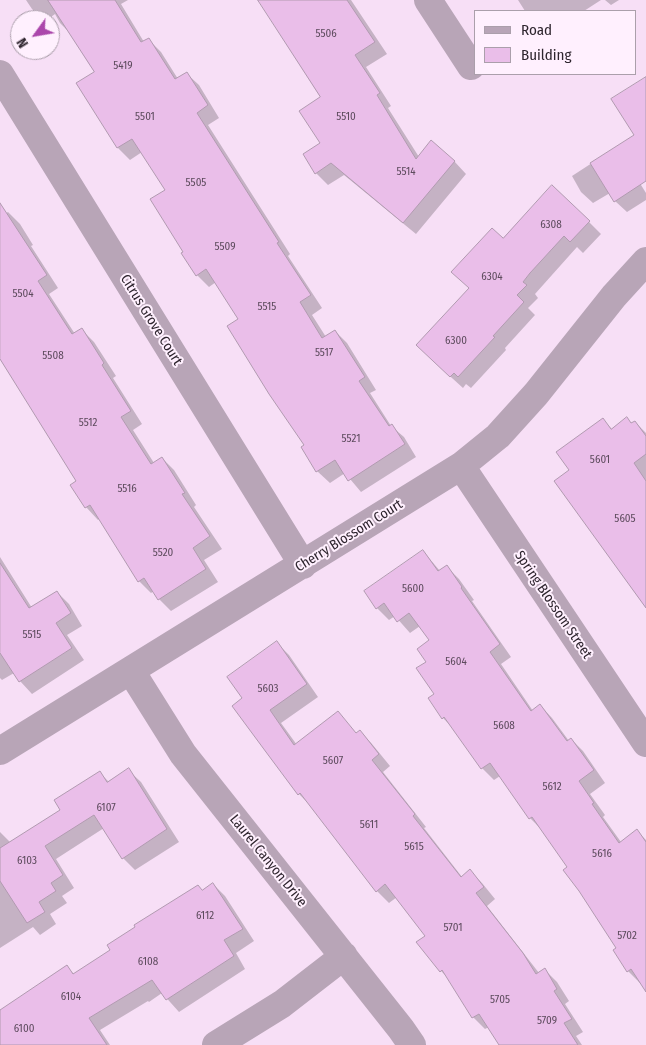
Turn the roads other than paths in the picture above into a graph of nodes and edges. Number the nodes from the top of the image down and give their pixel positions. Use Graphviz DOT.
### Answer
graph roads {
  1 [pos="428,0"];
  2 [pos="471,66"];
  3 [pos="0,74"];
  4 [pos="646,261"];
  5 [pos="461,466"];
  6 [pos="302,565"];
  7 [pos="131,671"];
  8 [pos="646,743"];
  9 [pos="0,752"];
  10 [pos="344,956"];
  11 [pos="216,1045"];
  12 [pos="412,1045"];
  1 -- 2 [label="street"];
  3 -- 6 [label="street, Citrus Grove Court"];
  4 -- 5 [label="street, Cherry Blossom Court"];
  5 -- 6 [label="street, Cherry Blossom Court"];
  5 -- 8 [label="street, Spring Blossom Street"];
  6 -- 7 [label="street, Cherry Blossom Court"];
  7 -- 9 [label="street, Cherry Blossom Court"];
  7 -- 10 [label="street, Laurel Canyon Drive"];
  10 -- 11 [label="street"];
  10 -- 12 [label="street, Laurel Canyon Drive"];
}
